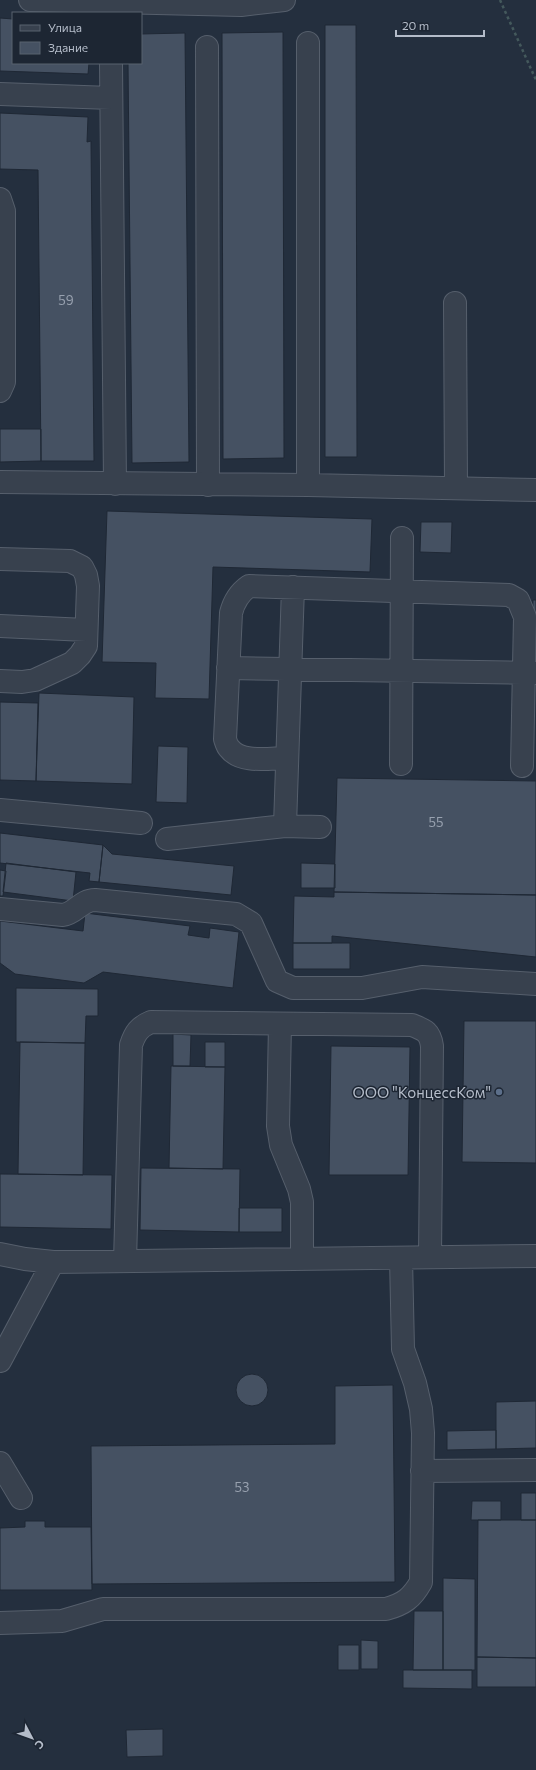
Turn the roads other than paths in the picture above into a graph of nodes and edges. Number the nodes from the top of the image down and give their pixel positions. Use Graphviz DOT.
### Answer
graph roads {
  1 [pos="30,0"];
  2 [pos="284,0"];
  3 [pos="237,3"];
  4 [pos="110,8"];
  5 [pos="308,43"];
  6 [pos="207,47"];
  7 [pos="111,64"];
  8 [pos="0,94"];
  9 [pos="111,98"];
  10 [pos="0,199"];
  11 [pos="455,303"];
  12 [pos="0,391"];
  13 [pos="0,482"];
  14 [pos="115,484"];
  15 [pos="208,485"];
  16 [pos="308,485"];
  17 [pos="456,488"];
  18 [pos="536,490"];
  19 [pos="402,538"];
  20 [pos="0,559"];
  21 [pos="293,588"];
  22 [pos="402,591"];
  23 [pos="0,626"];
  24 [pos="86,630"];
  25 [pos="228,668"];
  26 [pos="290,669"];
  27 [pos="401,671"];
  28 [pos="530,673"];
  29 [pos="0,681"];
  30 [pos="287,758"];
  31 [pos="400,764"];
  32 [pos="522,766"];
  33 [pos="0,810"];
  34 [pos="141,823"];
  35 [pos="284,826"];
  36 [pos="320,827"];
  37 [pos="167,839"];
  38 [pos="0,909"];
  39 [pos="536,984"];
  40 [pos="280,1024"];
  41 [pos="0,1254"];
  42 [pos="536,1256"];
  43 [pos="430,1257"];
  44 [pos="401,1258"];
  45 [pos="302,1259"];
  46 [pos="125,1261"];
  47 [pos="53,1262"];
  48 [pos="0,1361"];
  49 [pos="0,1463"];
  50 [pos="536,1470"];
  51 [pos="422,1471"];
  52 [pos="21,1498"];
  53 [pos="0,1623"];
  1 -- 4 [label="lane"];
  2 -- 3 [label="lane"];
  3 -- 4 [label="lane"];
  5 -- 16 [label="lane"];
  6 -- 15 [label="lane"];
  7 -- 9 [label="lane"];
  8 -- 9 [label="lane"];
  9 -- 14 [label="lane"];
  10 -- 12 [label="lane"];
  11 -- 17 [label="lane"];
  13 -- 14 [label="lane"];
  14 -- 15 [label="lane"];
  15 -- 16 [label="lane"];
  16 -- 17 [label="lane"];
  17 -- 18 [label="lane"];
  19 -- 22 [label="lane"];
  20 -- 24 [label="lane"];
  21 -- 22 [label="lane"];
  21 -- 25 [label="lane"];
  21 -- 26 [label="lane"];
  22 -- 27 [label="lane"];
  22 -- 28 [label="lane"];
  23 -- 24 [label="lane"];
  24 -- 29 [label="lane"];
  25 -- 26 [label="lane"];
  25 -- 30 [label="lane"];
  26 -- 27 [label="lane"];
  26 -- 30 [label="lane"];
  27 -- 28 [label="lane"];
  27 -- 31 [label="lane"];
  28 -- 32 [label="lane"];
  30 -- 35 [label="lane"];
  33 -- 34 [label="lane"];
  35 -- 36 [label="lane"];
  35 -- 37 [label="lane"];
  38 -- 39 [label="lane"];
  40 -- 43 [label="lane"];
  40 -- 45 [label="lane"];
  40 -- 46 [label="lane"];
  41 -- 47 [label="lane"];
  42 -- 43 [label="lane"];
  43 -- 44 [label="lane"];
  44 -- 45 [label="lane"];
  44 -- 51 [label="lane"];
  45 -- 46 [label="lane"];
  46 -- 47 [label="lane"];
  47 -- 48 [label="lane"];
  49 -- 52 [label="lane"];
  50 -- 51 [label="lane"];
  51 -- 53 [label="lane"];
}
